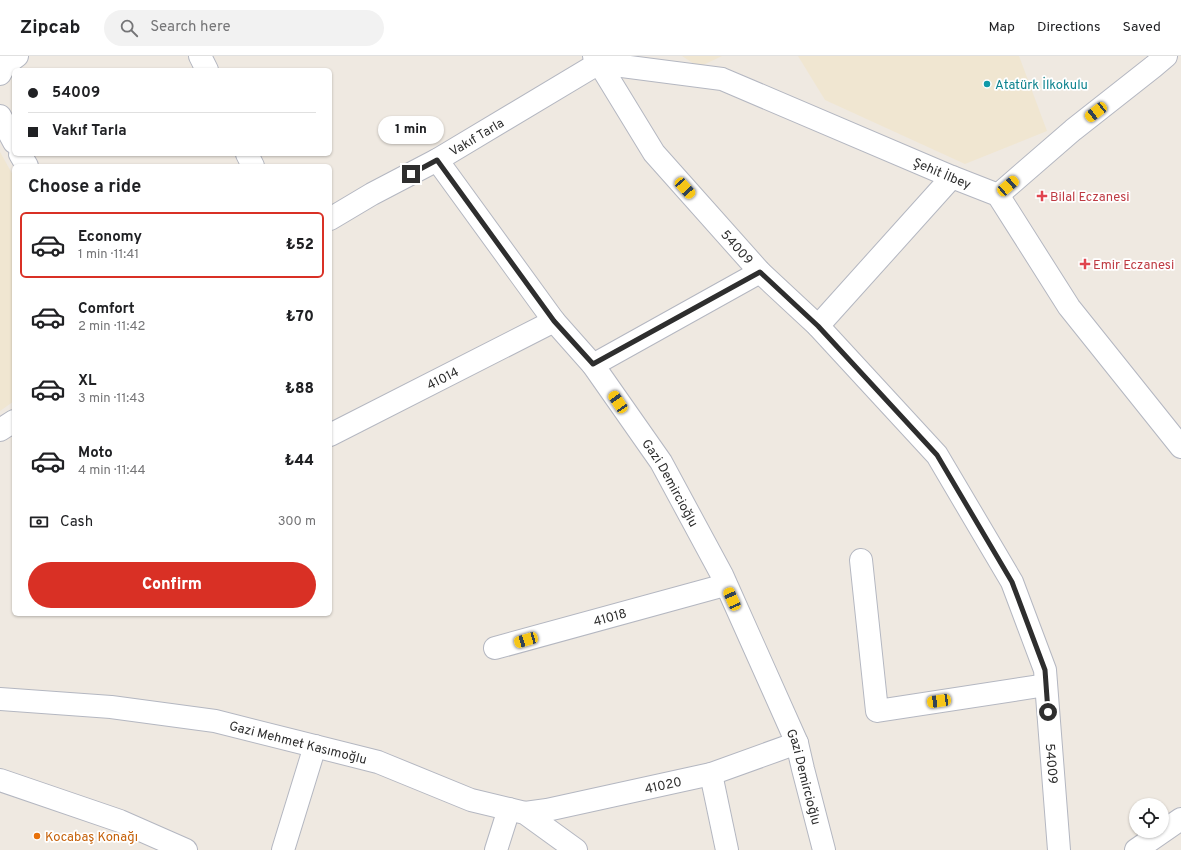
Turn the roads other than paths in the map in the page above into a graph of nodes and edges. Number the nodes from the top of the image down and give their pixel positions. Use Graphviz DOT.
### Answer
graph roads {
  1 [pos="17,56"];
  2 [pos="200,56"];
  3 [pos="1166,56"];
  4 [pos="596,59"];
  5 [pos="206,68"];
  6 [pos="0,74"];
  7 [pos="0,116"];
  8 [pos="12,138"];
  9 [pos="437,160"];
  10 [pos="952,177"];
  11 [pos="998,195"];
  12 [pos="332,218"];
  13 [pos="760,272"];
  14 [pos="554,321"];
  15 [pos="818,326"];
  16 [pos="593,364"];
  17 [pos="12,422"];
  18 [pos="0,430"];
  19 [pos="332,434"];
  20 [pos="1181,447"];
  21 [pos="861,560"];
  22 [pos="725,585"];
  23 [pos="495,648"];
  24 [pos="1046,685"];
  25 [pos="0,699"];
  26 [pos="797,743"];
  27 [pos="315,746"];
  28 [pos="711,774"];
  29 [pos="0,780"];
  30 [pos="517,811"];
  31 [pos="1181,819"];
  32 [pos="186,850"];
  33 [pos="283,850"];
  34 [pos="496,850"];
  35 [pos="576,850"];
  36 [pos="727,850"];
  37 [pos="824,850"];
  38 [pos="1058,850"];
  39 [pos="1136,850"];
  1 -- 6 [label="street"];
  2 -- 5 [label="street"];
  3 -- 11 [label="street"];
  4 -- 9 [label="street, Vakıf Tarla"];
  4 -- 10 [label="street, Şehit İlbey"];
  4 -- 13 [label="street, 54009"];
  7 -- 8 [label="street"];
  9 -- 12 [label="street, Vakıf Tarla"];
  9 -- 14 [label="street, Gazi Demircioğlu"];
  10 -- 11 [label="street, Şehit İlbey"];
  10 -- 15 [label="street"];
  11 -- 20 [label="street"];
  13 -- 15 [label="street, 54009"];
  13 -- 16 [label="street"];
  14 -- 16 [label="street, Gazi Demircioğlu"];
  14 -- 19 [label="street, 41014"];
  15 -- 24 [label="street, 54009"];
  16 -- 22 [label="street, Gazi Demircioğlu"];
  17 -- 18 [label="street"];
  21 -- 24 [label="street"];
  22 -- 23 [label="street, 41018"];
  22 -- 26 [label="street, Gazi Demircioğlu"];
  24 -- 38 [label="street, 54009"];
  25 -- 27 [label="street, Gazi Mehmet Kasımoğlu"];
  26 -- 28 [label="street, 41020"];
  26 -- 37 [label="street, Gazi Demircioğlu"];
  27 -- 30 [label="street, Gazi Mehmet Kasımoğlu"];
  27 -- 33 [label="street"];
  28 -- 30 [label="street, 41020"];
  28 -- 36 [label="street"];
  29 -- 32 [label="street"];
  30 -- 34 [label="street"];
  30 -- 35 [label="street, Gazi Mehmet Kasımoğlu"];
  31 -- 39 [label="street"];
}
